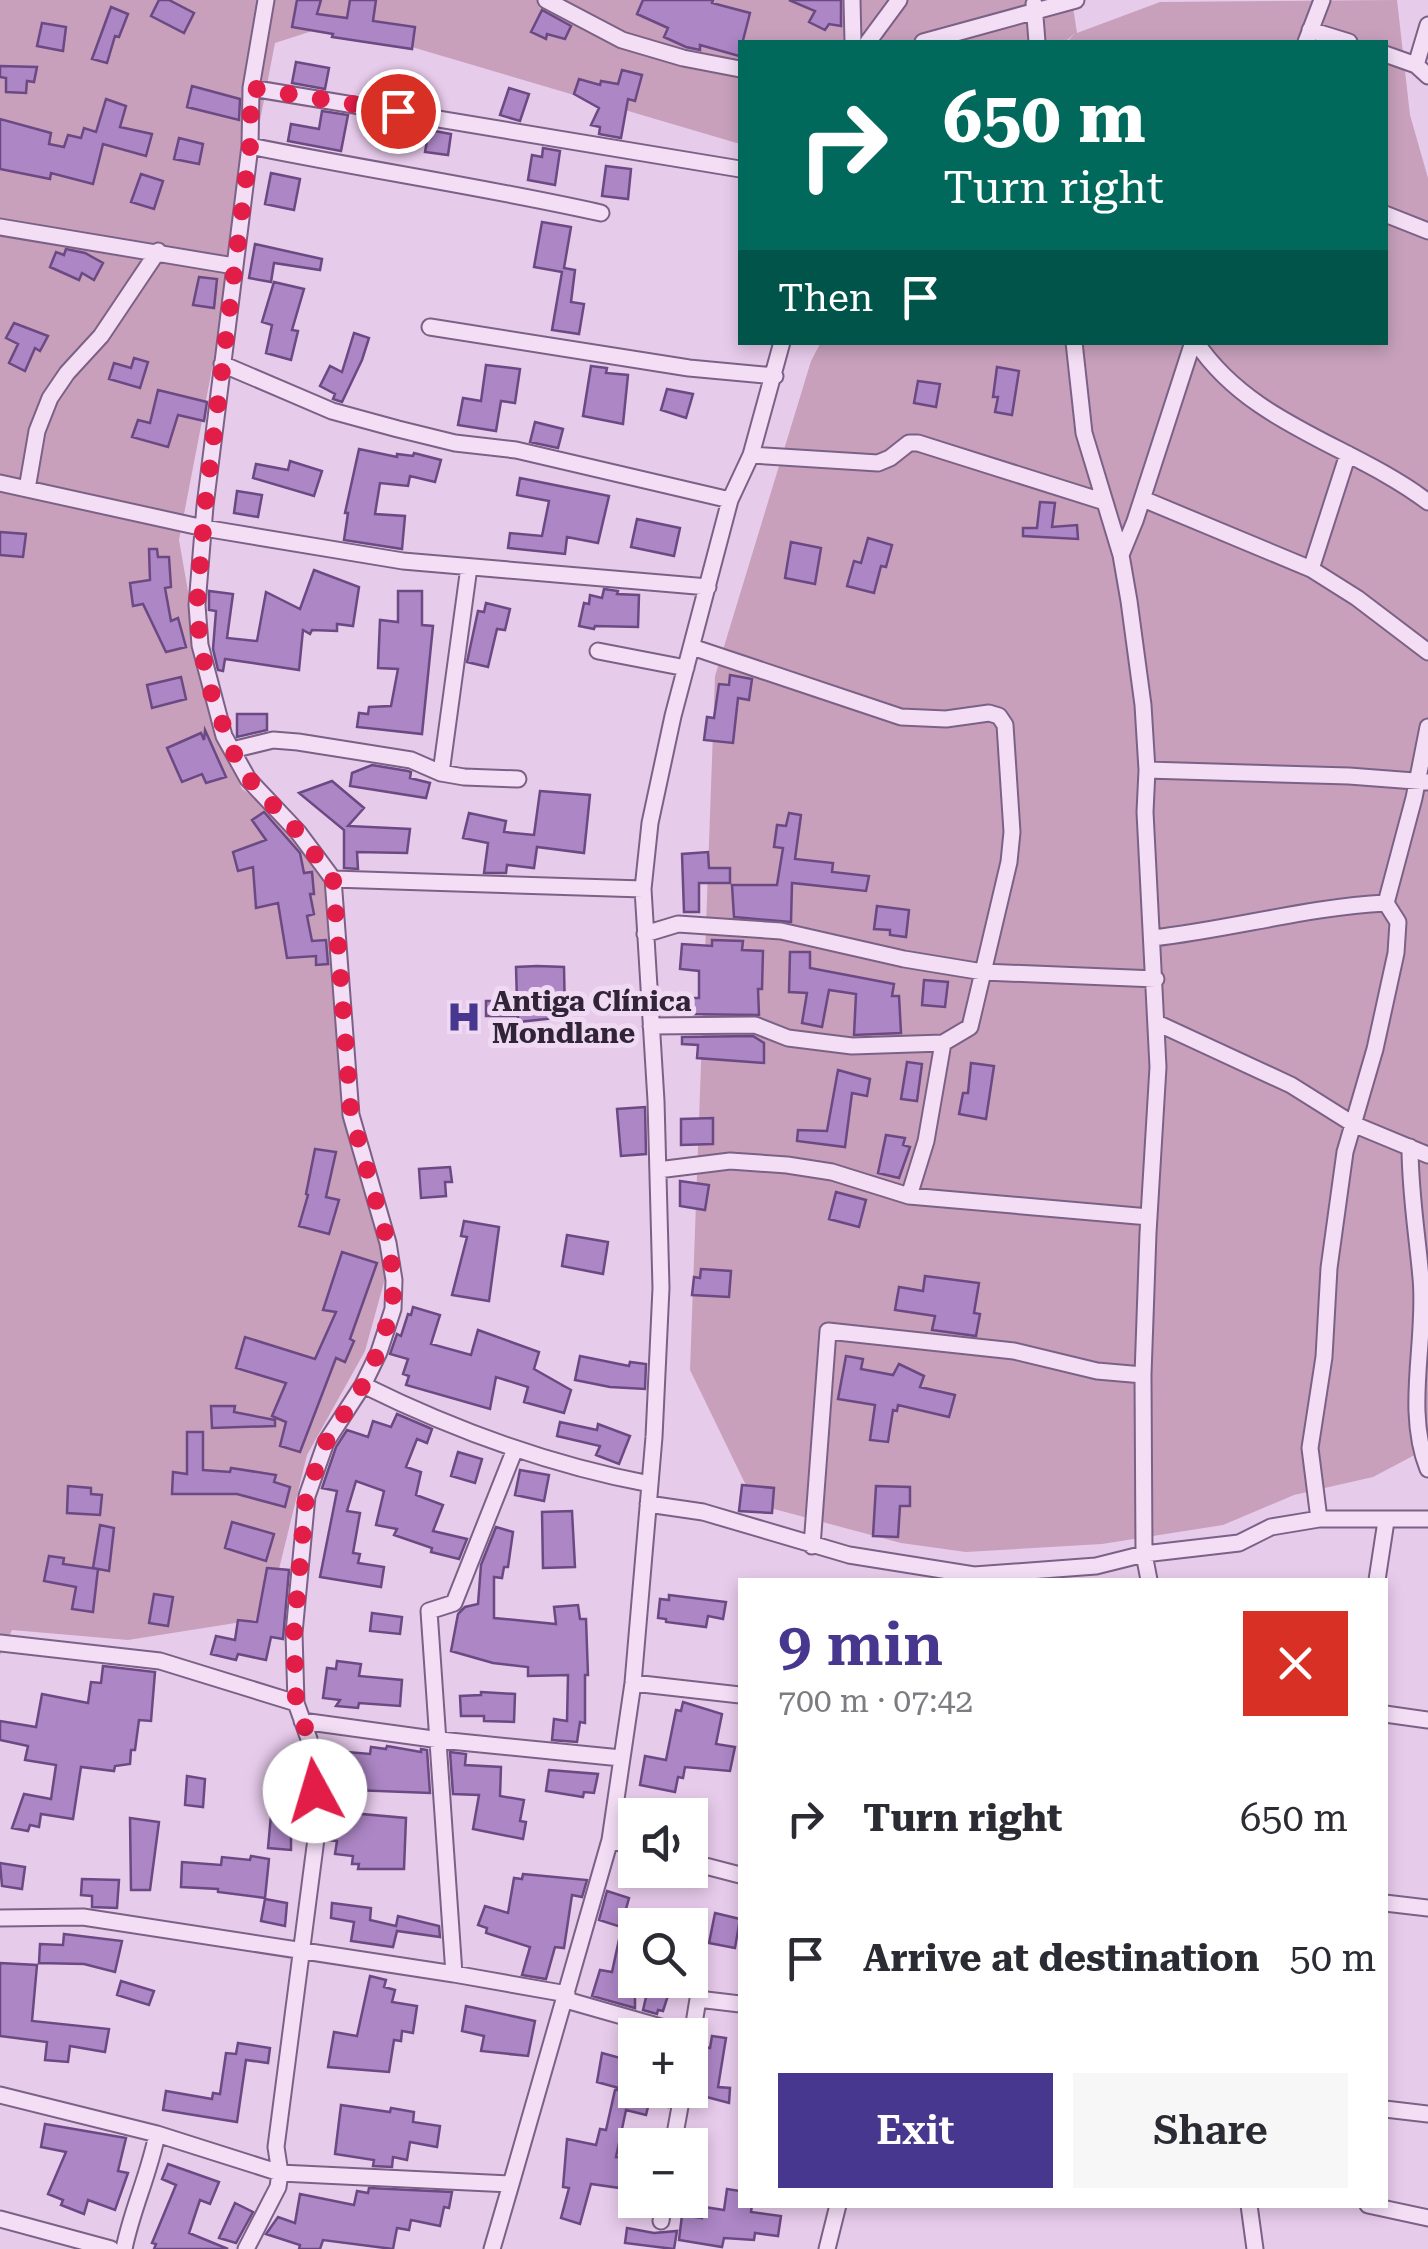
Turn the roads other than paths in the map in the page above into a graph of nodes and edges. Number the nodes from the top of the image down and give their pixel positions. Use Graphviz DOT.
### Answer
graph roads {
  1 [pos="266,0"];
  2 [pos="546,0"];
  3 [pos="852,0"];
  4 [pos="899,0"];
  5 [pos="1076,0"];
  6 [pos="1322,0"];
  7 [pos="1034,5"];
  8 [pos="1428,25"];
  9 [pos="1308,36"];
  10 [pos="854,40"];
  11 [pos="869,40"];
  12 [pos="929,40"];
  13 [pos="1036,40"];
  14 [pos="1335,40"];
  15 [pos="1388,55"];
  16 [pos="738,68"];
  17 [pos="1422,70"];
  18 [pos="251,88"];
  19 [pos="250,146"];
  20 [pos="738,169"];
  21 [pos="602,212"];
  22 [pos="1388,215"];
  23 [pos="0,226"];
  24 [pos="1428,231"];
  25 [pos="158,252"];
  26 [pos="234,266"];
  27 [pos="430,327"];
  28 [pos="781,345"];
  29 [pos="1074,345"];
  30 [pos="1194,345"];
  31 [pos="1198,345"];
  32 [pos="222,364"];
  33 [pos="774,376"];
  34 [pos="1348,454"];
  35 [pos="751,455"];
  36 [pos="0,484"];
  37 [pos="27,489"];
  38 [pos="1142,499"];
  39 [pos="730,500"];
  40 [pos="1105,502"];
  41 [pos="1428,502"];
  42 [pos="204,528"];
  43 [pos="1121,554"];
  44 [pos="468,567"];
  45 [pos="1311,569"];
  46 [pos="708,587"];
  47 [pos="692,648"];
  48 [pos="598,651"];
  49 [pos="1428,652"];
  50 [pos="686,668"];
  51 [pos="1428,727"];
  52 [pos="232,750"];
  53 [pos="1147,770"];
  54 [pos="441,773"];
  55 [pos="518,780"];
  56 [pos="1422,781"];
  57 [pos="333,879"];
  58 [pos="642,888"];
  59 [pos="1386,903"];
  60 [pos="646,934"];
  61 [pos="1154,938"];
  62 [pos="983,972"];
  63 [pos="1156,978"];
  64 [pos="1157,1023"];
  65 [pos="651,1026"];
  66 [pos="943,1043"];
  67 [pos="1353,1124"];
  68 [pos="1410,1147"];
  69 [pos="1428,1155"];
  70 [pos="658,1170"];
  71 [pos="909,1196"];
  72 [pos="1148,1217"];
  73 [pos="1143,1374"];
  74 [pos="363,1385"];
  75 [pos="515,1449"];
  76 [pos="1428,1468"];
  77 [pos="650,1484"];
  78 [pos="648,1504"];
  79 [pos="1318,1519"];
  80 [pos="1428,1519"];
  81 [pos="1386,1521"];
  82 [pos="812,1546"];
  83 [pos="1144,1554"];
  84 [pos="1149,1578"];
  85 [pos="1378,1578"];
  86 [pos="0,1643"];
  87 [pos="632,1683"];
  88 [pos="738,1695"];
  89 [pos="296,1702"];
  90 [pos="1388,1714"];
  91 [pos="1428,1720"];
  92 [pos="302,1721"];
  93 [pos="440,1740"];
  94 [pos="620,1758"];
  95 [pos="610,1840"];
  96 [pos="618,1842"];
  97 [pos="708,1867"];
  98 [pos="738,1874"];
  99 [pos="1388,1903"];
  100 [pos="1428,1908"];
  101 [pos="0,1918"];
  102 [pos="300,1950"];
  103 [pos="454,1974"];
  104 [pos="567,1997"];
  105 [pos="738,2004"];
  106 [pos="625,2018"];
  107 [pos="695,2018"];
  108 [pos="0,2095"];
  109 [pos="1388,2109"];
  110 [pos="1428,2114"];
  111 [pos="157,2134"];
  112 [pos="280,2173"];
  113 [pos="512,2184"];
  114 [pos="837,2208"];
  115 [pos="1249,2208"];
  116 [pos="1382,2208"];
  117 [pos="661,2218"];
  118 [pos="1428,2218"];
  119 [pos="0,2219"];
  120 [pos="661,2221"];
  121 [pos="111,2249"];
  122 [pos="124,2249"];
  123 [pos="246,2249"];
  124 [pos="492,2249"];
  125 [pos="827,2249"];
  126 [pos="1255,2249"];
  1 -- 18 [label="street"];
  2 -- 16 [label="street"];
  3 -- 10 [label="street"];
  4 -- 11 [label="street"];
  5 -- 7 [label="street"];
  6 -- 9 [label="street"];
  7 -- 12 [label="street"];
  7 -- 13 [label="street"];
  8 -- 17 [label="street"];
  9 -- 14 [label="street"];
  15 -- 17 [label="street"];
  18 -- 19 [label="street"];
  18 -- 20 [label="street"];
  19 -- 21 [label="street"];
  19 -- 26 [label="street"];
  22 -- 24 [label="street"];
  23 -- 25 [label="street"];
  25 -- 26 [label="street"];
  25 -- 37 [label="street"];
  26 -- 32 [label="street"];
  27 -- 33 [label="street"];
  28 -- 33 [label="street"];
  29 -- 40 [label="street"];
  30 -- 38 [label="street"];
  31 -- 34 [label="street"];
  32 -- 39 [label="street"];
  32 -- 42 [label="street"];
  33 -- 35 [label="street"];
  34 -- 41 [label="street"];
  34 -- 45 [label="street"];
  35 -- 39 [label="street"];
  35 -- 40 [label="street"];
  36 -- 37 [label="street"];
  37 -- 42 [label="street"];
  38 -- 43 [label="street"];
  38 -- 45 [label="street"];
  39 -- 46 [label="street"];
  40 -- 43 [label="street"];
  42 -- 44 [label="street"];
  42 -- 52 [label="street"];
  43 -- 53 [label="street"];
  44 -- 46 [label="street"];
  44 -- 54 [label="street"];
  45 -- 49 [label="street"];
  46 -- 47 [label="street"];
  47 -- 50 [label="street"];
  47 -- 62 [label="street"];
  48 -- 50 [label="street"];
  50 -- 58 [label="street"];
  51 -- 56 [label="street"];
  52 -- 54 [label="street"];
  52 -- 57 [label="street"];
  53 -- 56 [label="street"];
  53 -- 61 [label="street"];
  54 -- 55 [label="street"];
  56 -- 59 [label="street"];
  57 -- 58 [label="street"];
  57 -- 74 [label="street"];
  58 -- 60 [label="street"];
  59 -- 61 [label="street"];
  59 -- 67 [label="street"];
  60 -- 62 [label="street"];
  60 -- 65 [label="street"];
  61 -- 63 [label="street"];
  62 -- 63 [label="street"];
  62 -- 66 [label="street"];
  63 -- 64 [label="street"];
  64 -- 67 [label="street"];
  64 -- 72 [label="street"];
  65 -- 66 [label="street"];
  65 -- 70 [label="street"];
  66 -- 71 [label="street"];
  67 -- 68 [label="street"];
  67 -- 79 [label="street"];
  68 -- 69 [label="street"];
  68 -- 76 [label="street"];
  70 -- 71 [label="street"];
  70 -- 77 [label="street"];
  71 -- 72 [label="street"];
  72 -- 73 [label="street"];
  73 -- 82 [label="street"];
  73 -- 83 [label="street"];
  74 -- 75 [label="street"];
  74 -- 89 [label="street"];
  75 -- 77 [label="street"];
  75 -- 93 [label="street"];
  77 -- 78 [label="street"];
  78 -- 82 [label="street"];
  78 -- 87 [label="street"];
  79 -- 81 [label="street"];
  79 -- 83 [label="street"];
  80 -- 81 [label="street"];
  81 -- 85 [label="street"];
  82 -- 83 [label="street"];
  83 -- 84 [label="street"];
  86 -- 89 [label="street"];
  87 -- 88 [label="street"];
  87 -- 94 [label="street"];
  89 -- 92 [label="street"];
  90 -- 91 [label="street"];
  92 -- 93 [label="street"];
  92 -- 102 [label="street"];
  93 -- 94 [label="street"];
  93 -- 103 [label="street"];
  94 -- 95 [label="street"];
  95 -- 96 [label="street"];
  95 -- 104 [label="street"];
  97 -- 98 [label="street"];
  99 -- 100 [label="street"];
  101 -- 102 [label="street"];
  102 -- 103 [label="street"];
  102 -- 112 [label="street"];
  103 -- 104 [label="street"];
  104 -- 106 [label="street"];
  104 -- 113 [label="street"];
  105 -- 107 [label="street"];
  108 -- 111 [label="street"];
  109 -- 110 [label="street"];
  111 -- 112 [label="street"];
  111 -- 122 [label="street"];
  112 -- 113 [label="street"];
  112 -- 123 [label="street"];
  113 -- 124 [label="street"];
  114 -- 125 [label="street"];
  115 -- 126 [label="street"];
  116 -- 118 [label="street"];
  117 -- 120 [label="street"];
  119 -- 121 [label="street"];
}
